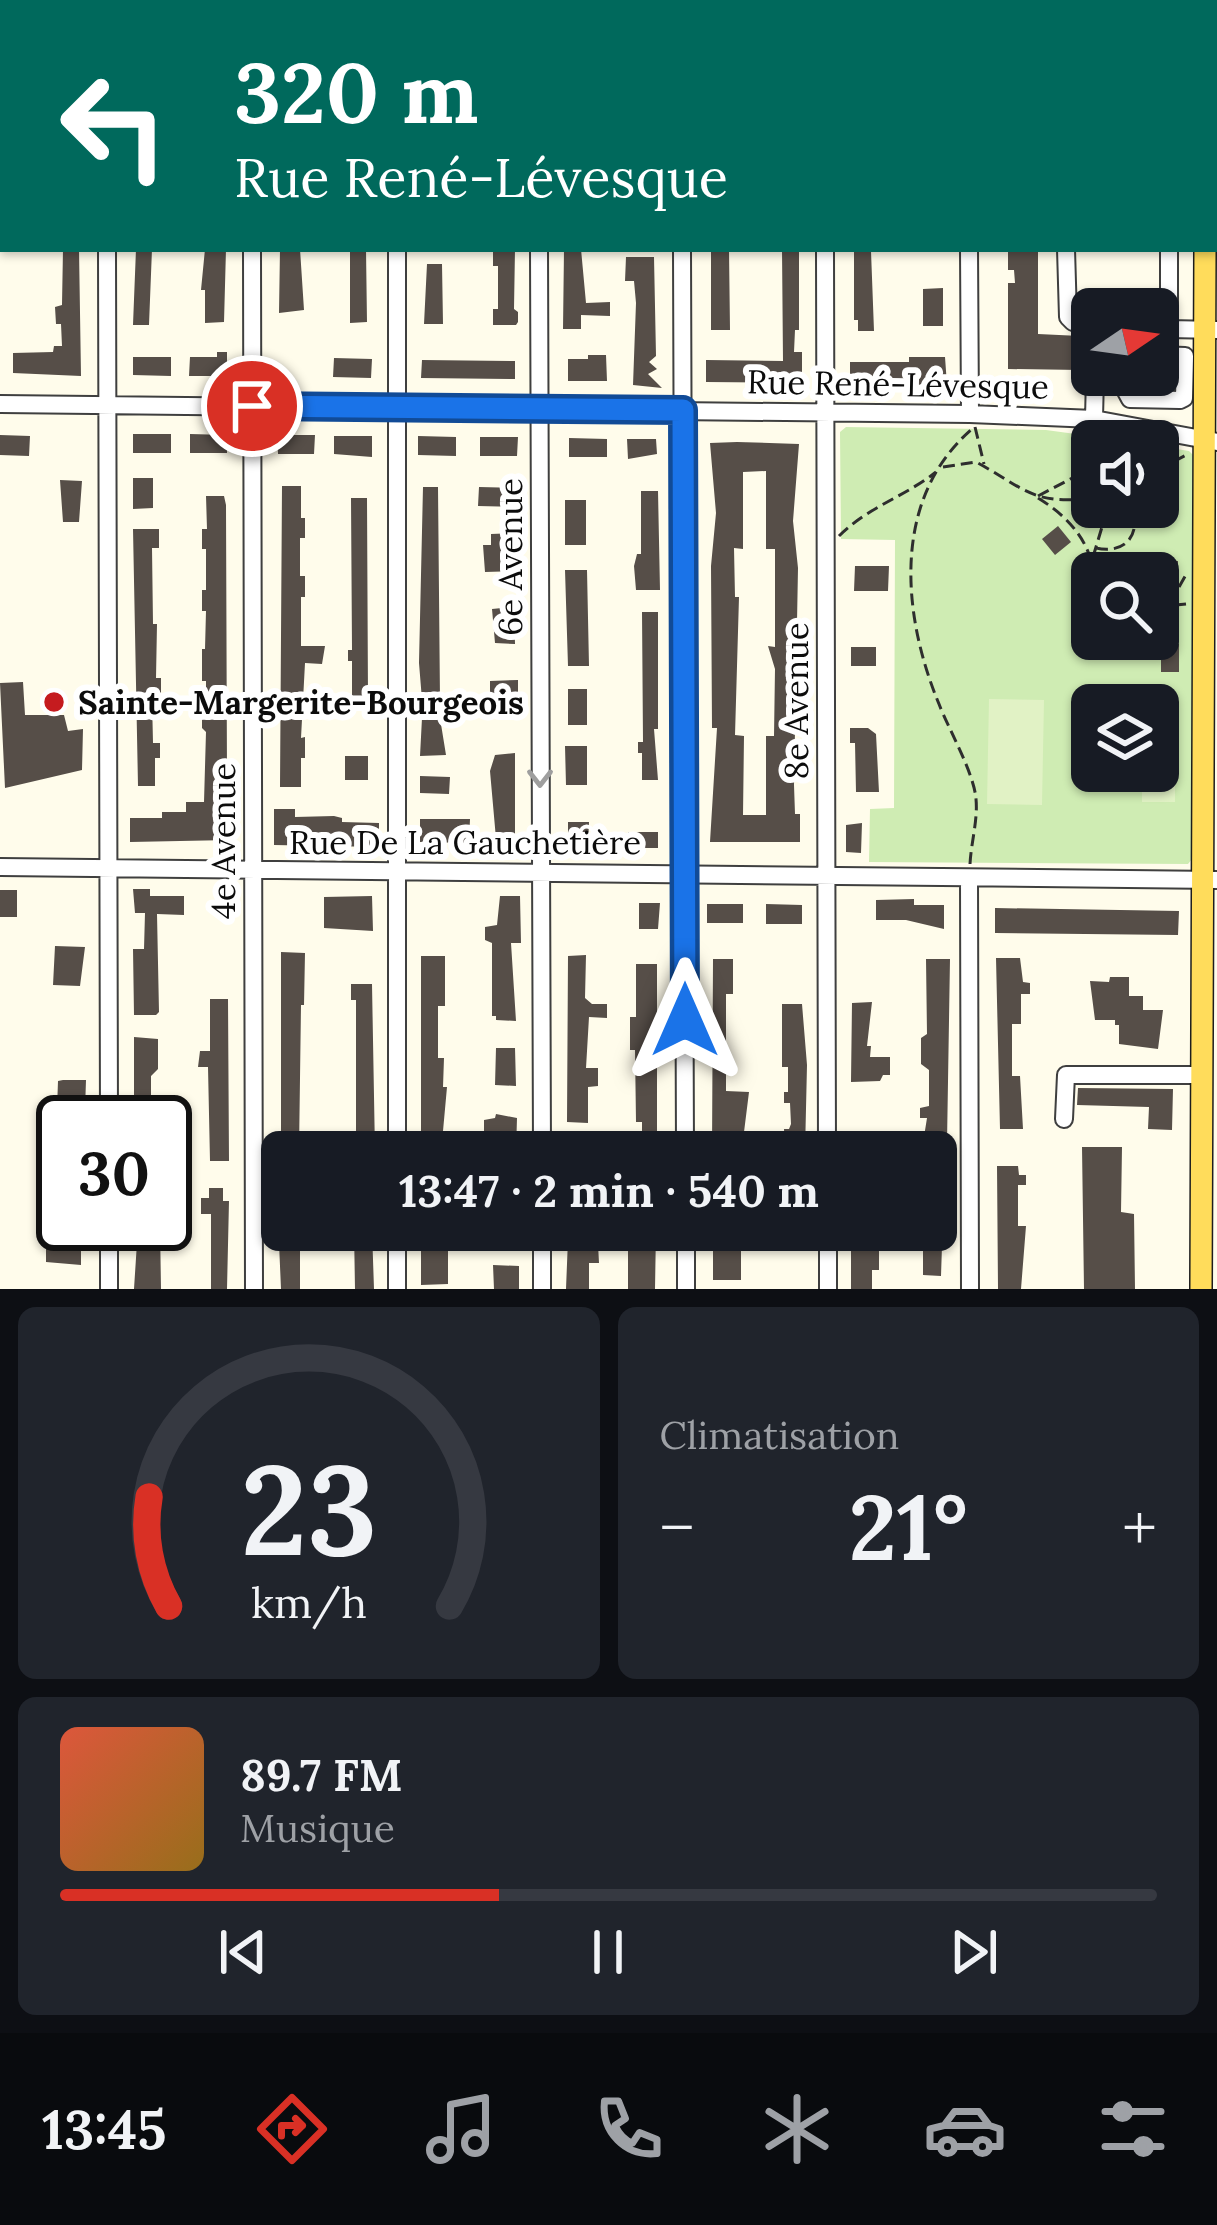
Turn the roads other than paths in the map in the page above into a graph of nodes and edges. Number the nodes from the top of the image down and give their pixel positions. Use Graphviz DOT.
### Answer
graph roads {
  1 [pos="107,252"];
  2 [pos="252,252"];
  3 [pos="397,252"];
  4 [pos="539,252"];
  5 [pos="682,252"];
  6 [pos="825,252"];
  7 [pos="969,252"];
  8 [pos="1066,252"];
  9 [pos="1169,252"];
  10 [pos="1205,252"];
  11 [pos="1166,288"];
  12 [pos="1071,320"];
  13 [pos="1179,329"];
  14 [pos="1211,330"];
  15 [pos="1179,356"];
  16 [pos="1095,396"];
  17 [pos="1129,396"];
  18 [pos="0,404"];
  19 [pos="106,405"];
  20 [pos="252,406"];
  21 [pos="398,407"];
  22 [pos="539,409"];
  23 [pos="683,410"];
  24 [pos="825,411"];
  25 [pos="973,418"];
  26 [pos="1094,419"];
  27 [pos="1209,442"];
  28 [pos="0,867"];
  29 [pos="108,869"];
  30 [pos="254,870"];
  31 [pos="397,871"];
  32 [pos="540,873"];
  33 [pos="685,874"];
  34 [pos="826,876"];
  35 [pos="970,878"];
  36 [pos="1210,880"];
  37 [pos="1202,1075"];
  38 [pos="109,1095"];
  39 [pos="1064,1119"];
  40 [pos="397,1131"];
  41 [pos="542,1131"];
  42 [pos="686,1131"];
  43 [pos="827,1131"];
  44 [pos="109,1251"];
  45 [pos="397,1251"];
  46 [pos="542,1251"];
  47 [pos="686,1251"];
  48 [pos="828,1251"];
  49 [pos="109,1289"];
  50 [pos="254,1289"];
  51 [pos="397,1289"];
  52 [pos="542,1289"];
  53 [pos="686,1289"];
  54 [pos="828,1289"];
  55 [pos="970,1289"];
  56 [pos="1201,1289"];
  1 -- 19 [label="street"];
  2 -- 20 [label="street, 4e Avenue"];
  3 -- 21 [label="street"];
  4 -- 22 [label="street, 6e Avenue"];
  5 -- 23 [label="street"];
  6 -- 24 [label="street, 8e Avenue"];
  7 -- 25 [label="street"];
  8 -- 12 [label="street"];
  9 -- 11 [label="street"];
  10 -- 14 [label="main road"];
  13 -- 14 [label="street"];
  14 -- 27 [label="main road"];
  15 -- 17 [label="street"];
  16 -- 26 [label="street"];
  18 -- 19 [label="street, Rue René-Lévesque"];
  19 -- 20 [label="street, Rue René-Lévesque"];
  19 -- 29 [label="street"];
  20 -- 21 [label="street, Rue René-Lévesque"];
  20 -- 30 [label="street, 4e Avenue"];
  21 -- 22 [label="street, Rue René-Lévesque"];
  21 -- 31 [label="street"];
  22 -- 23 [label="street, Rue René-Lévesque"];
  22 -- 32 [label="street, 6e Avenue, one-way"];
  23 -- 24 [label="street, Rue René-Lévesque"];
  23 -- 33 [label="street"];
  24 -- 25 [label="street, Rue René-Lévesque"];
  24 -- 34 [label="street, 8e Avenue"];
  25 -- 26 [label="street, Rue René-Lévesque"];
  26 -- 27 [label="street, Rue René-Lévesque"];
  27 -- 36 [label="main road"];
  28 -- 29 [label="street, Rue De La Gauchetière"];
  29 -- 30 [label="street, Rue De La Gauchetière"];
  29 -- 38 [label="street"];
  30 -- 31 [label="street, Rue De La Gauchetière"];
  30 -- 50 [label="street, 4e Avenue"];
  31 -- 32 [label="street, Rue De La Gauchetière"];
  31 -- 40 [label="street"];
  32 -- 33 [label="street, Rue De La Gauchetière"];
  32 -- 41 [label="street, 6e Avenue"];
  33 -- 34 [label="street, Rue De La Gauchetière"];
  33 -- 42 [label="street"];
  34 -- 35 [label="street, Rue De La Gauchetière"];
  34 -- 43 [label="street, 8e Avenue"];
  35 -- 36 [label="street, Rue De La Gauchetière"];
  35 -- 55 [label="street"];
  36 -- 37 [label="main road"];
  37 -- 39 [label="street"];
  37 -- 56 [label="main road"];
  44 -- 49 [label="street"];
  45 -- 51 [label="street"];
  46 -- 52 [label="street"];
  47 -- 53 [label="street"];
  48 -- 54 [label="street"];
}
